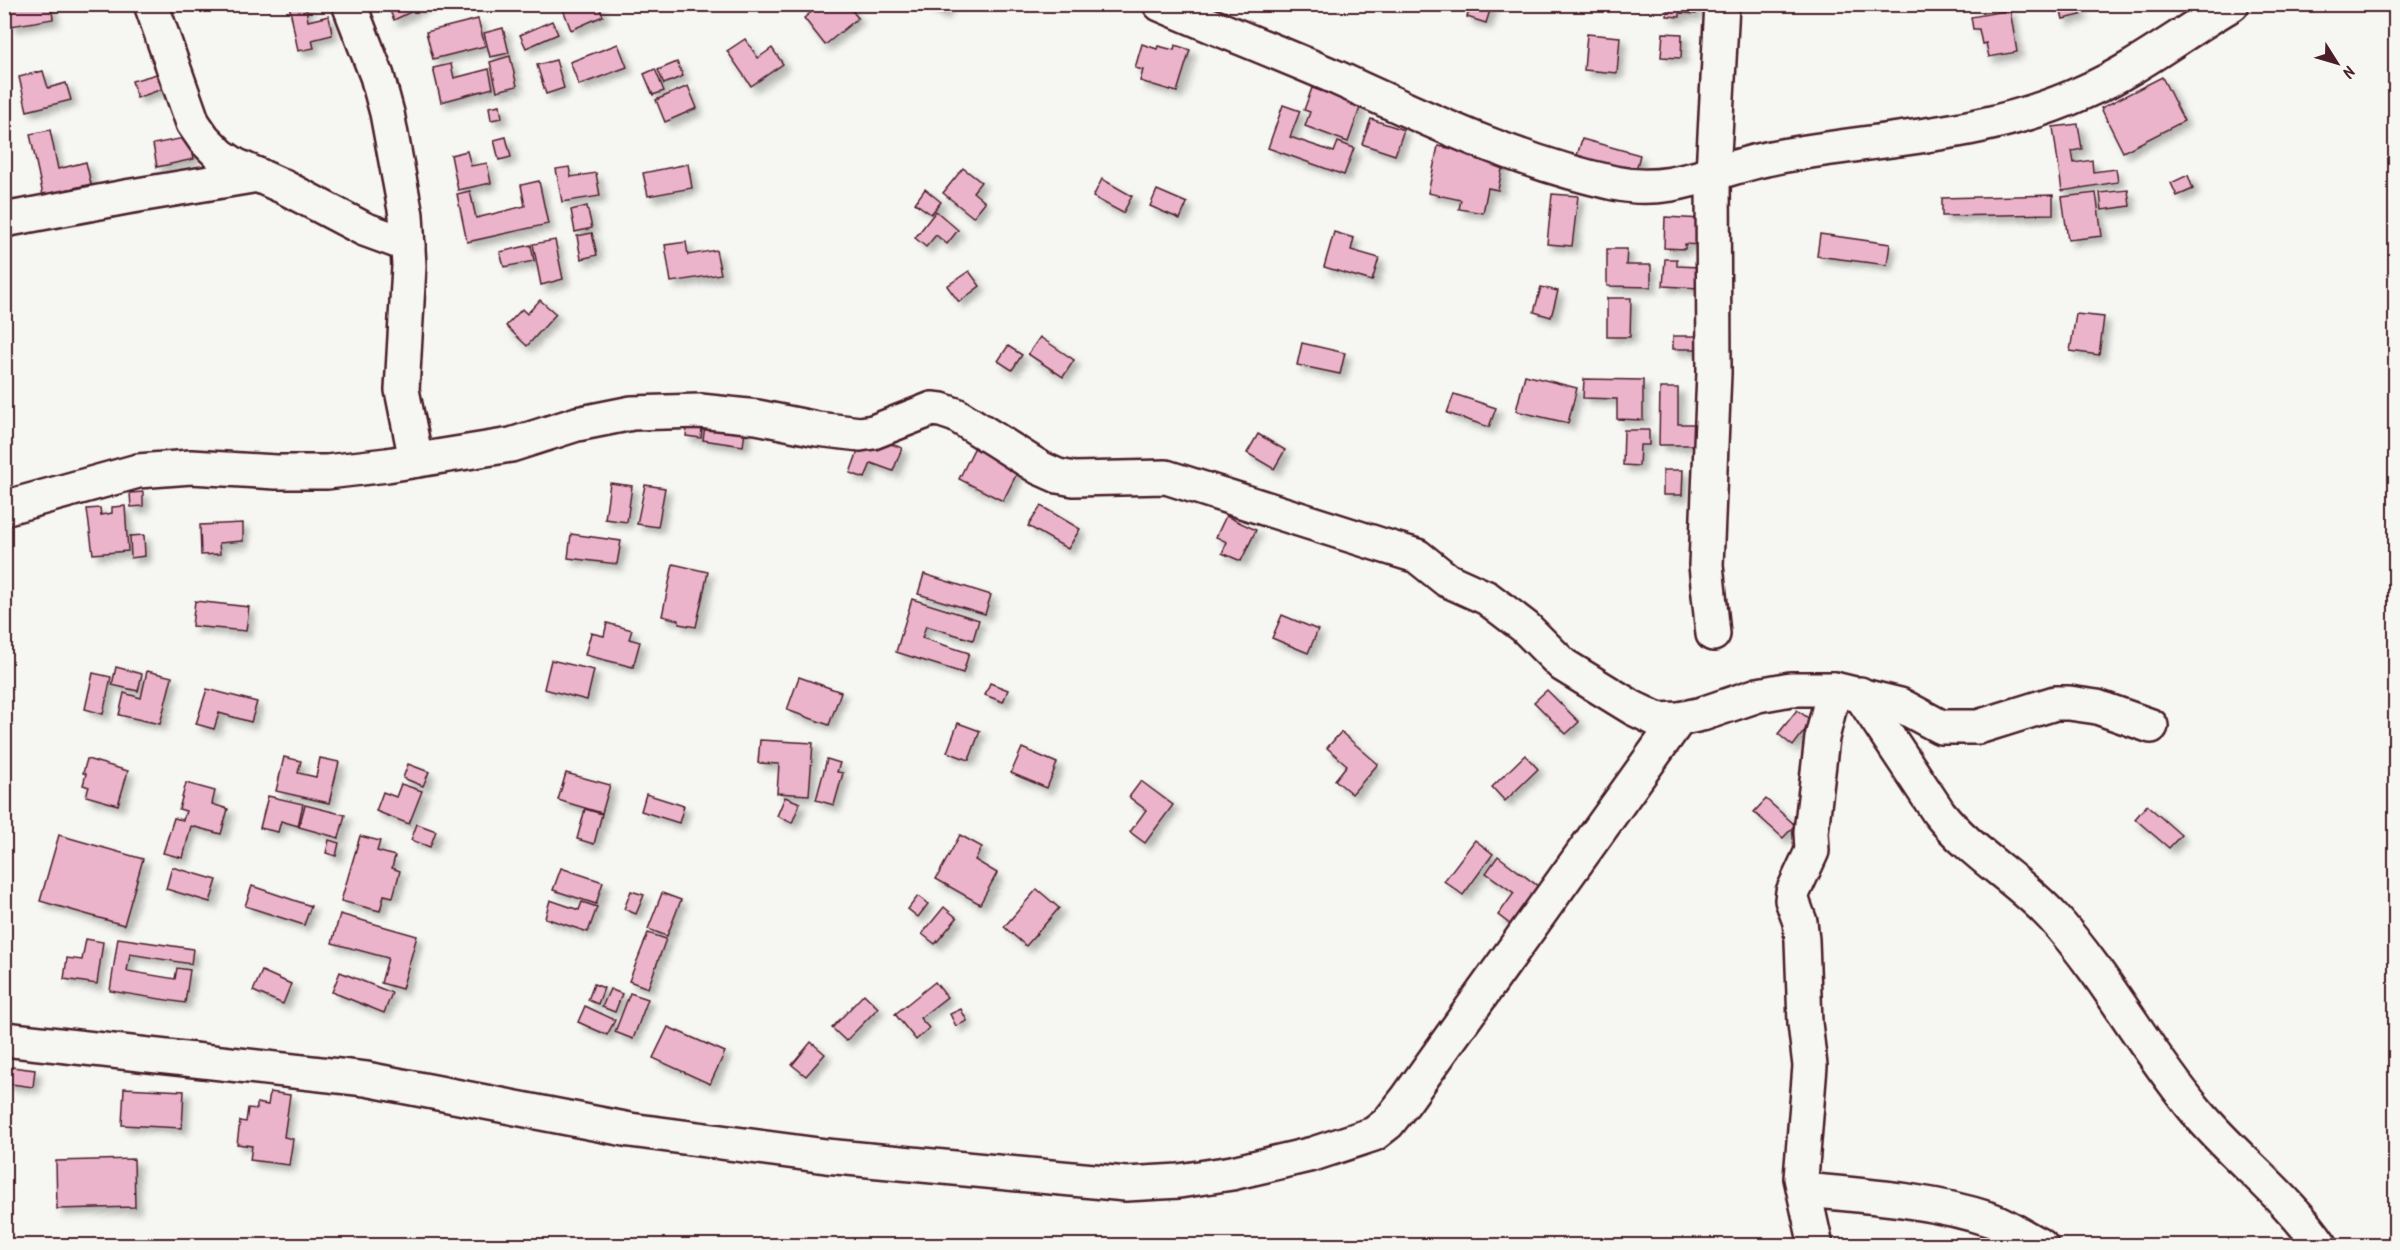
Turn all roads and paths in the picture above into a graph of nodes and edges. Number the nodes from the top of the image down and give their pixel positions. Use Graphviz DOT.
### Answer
graph roads {
  1 [pos="151,4"];
  2 [pos="349,4"];
  3 [pos="1160,4"];
  4 [pos="1722,4"];
  5 [pos="2232,4"];
  6 [pos="1713,173"];
  7 [pos="258,175"];
  8 [pos="4,220"];
  9 [pos="408,245"];
  10 [pos="416,460"];
  11 [pos="4,508"];
  12 [pos="1713,634"];
  13 [pos="1847,692"];
  14 [pos="1679,719"];
  15 [pos="2151,726"];
  16 [pos="4,1039"];
  17 [pos="1804,1190"];
  18 [pos="1816,1245"];
  19 [pos="2041,1245"];
  20 [pos="2321,1245"];
  1 -- 7 [label="street"];
  2 -- 9 [label="street"];
  3 -- 6 [label="street"];
  4 -- 6 [label="street"];
  5 -- 6 [label="street"];
  6 -- 12 [label="street"];
  7 -- 8 [label="street"];
  7 -- 9 [label="street"];
  9 -- 10 [label="street"];
  10 -- 11 [label="street"];
  10 -- 14 [label="street"];
  13 -- 14 [label="street"];
  13 -- 15 [label="street"];
  13 -- 17 [label="street"];
  13 -- 20 [label="street"];
  14 -- 16 [label="street"];
  17 -- 18 [label="street"];
  17 -- 19 [label="street"];
}
